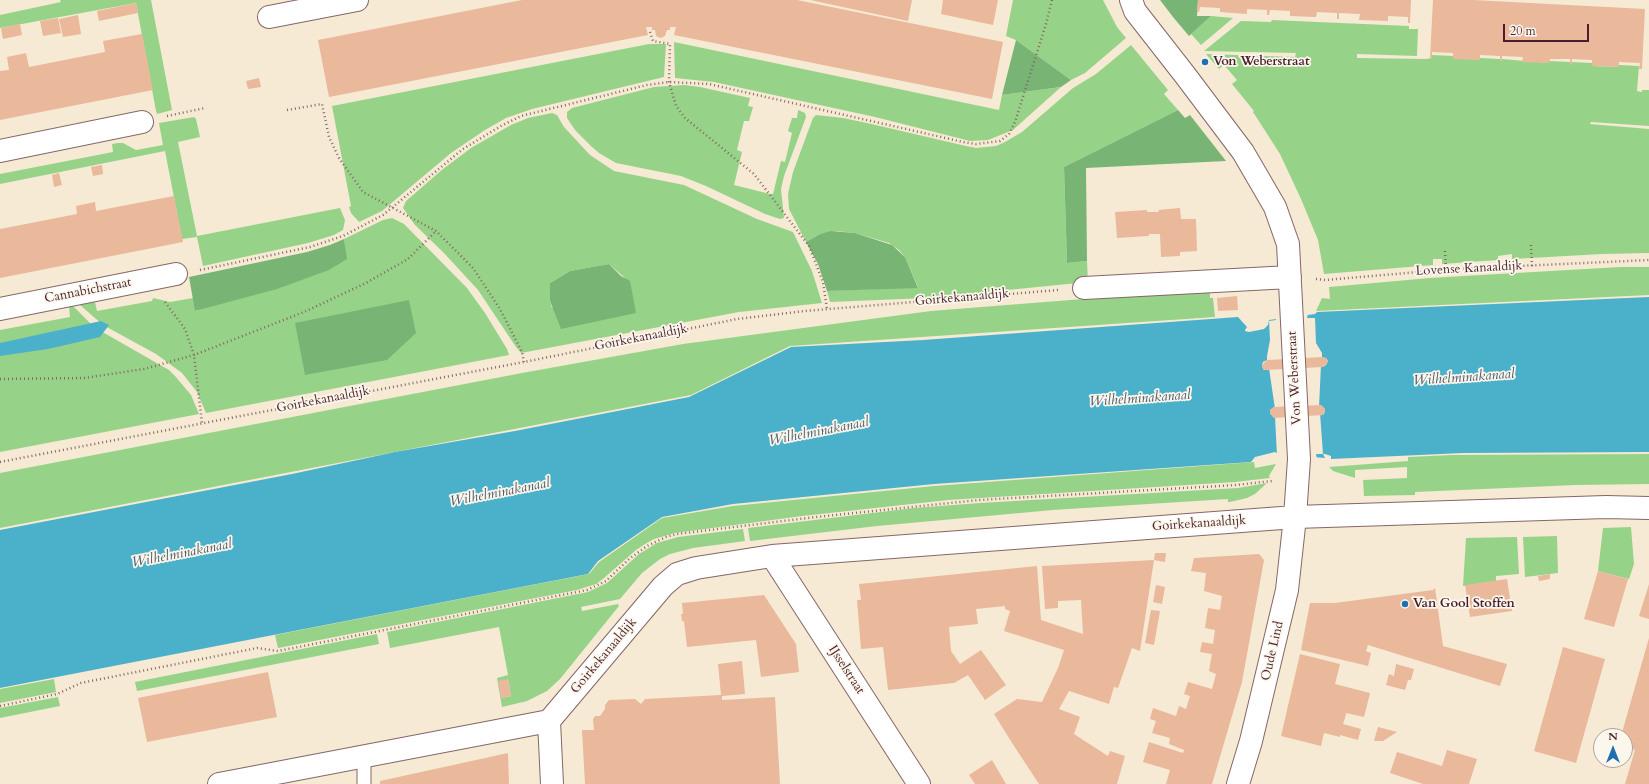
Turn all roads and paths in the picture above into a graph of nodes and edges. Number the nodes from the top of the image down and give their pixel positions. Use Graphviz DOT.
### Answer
graph roads {
  1 [pos="357,0"];
  2 [pos="1052,0"];
  3 [pos="1131,0"];
  4 [pos="269,17"];
  5 [pos="650,32"];
  6 [pos="669,82"];
  7 [pos="206,108"];
  8 [pos="287,110"];
  9 [pos="142,122"];
  10 [pos="0,151"];
  11 [pos="393,208"];
  12 [pos="436,231"];
  13 [pos="1531,245"];
  14 [pos="1445,251"];
  15 [pos="1649,260"];
  16 [pos="1532,266"];
  17 [pos="1446,270"];
  18 [pos="176,274"];
  19 [pos="1290,277"];
  20 [pos="154,278"];
  21 [pos="1084,288"];
  22 [pos="0,309"];
  23 [pos="827,309"];
  24 [pos="194,355"];
  25 [pos="524,362"];
  26 [pos="0,380"];
  27 [pos="202,423"];
  28 [pos="0,462"];
  29 [pos="1649,508"];
  30 [pos="1295,516"];
  31 [pos="772,556"];
  32 [pos="549,721"];
  33 [pos="364,756"];
  34 [pos="219,784"];
  35 [pos="364,784"];
  36 [pos="552,784"];
  37 [pos="919,784"];
  38 [pos="1238,784"];
  1 -- 4 [label="street"];
  2 -- 6 [label="path"];
  3 -- 19 [label="street, Von Weberstraat"];
  5 -- 6 [label="path"];
  6 -- 11 [label="path"];
  6 -- 23 [label="path"];
  7 -- 9 [label="path"];
  8 -- 11 [label="path"];
  9 -- 10 [label="street"];
  11 -- 12 [label="path"];
  11 -- 18 [label="path"];
  12 -- 24 [label="path"];
  12 -- 25 [label="path"];
  13 -- 16 [label="path"];
  14 -- 17 [label="path"];
  15 -- 16 [label="path, Lovense Kanaaldijk"];
  16 -- 17 [label="path, Lovense Kanaaldijk"];
  17 -- 19 [label="path, Lovense Kanaaldijk"];
  18 -- 20 [label="street, Cannabichstraat"];
  19 -- 21 [label="street"];
  19 -- 30 [label="street, Von Weberstraat"];
  20 -- 22 [label="street, Cannabichstraat"];
  20 -- 24 [label="path"];
  21 -- 23 [label="path, Goirkekanaaldijk"];
  23 -- 25 [label="path, Goirkekanaaldijk"];
  24 -- 26 [label="path"];
  24 -- 27 [label="path"];
  25 -- 27 [label="path, Goirkekanaaldijk"];
  27 -- 28 [label="path, Goirkekanaaldijk"];
  29 -- 30 [label="street"];
  30 -- 31 [label="street, Goirkekanaaldijk"];
  30 -- 38 [label="street, Oude Lind"];
  31 -- 32 [label="street, Goirkekanaaldijk"];
  31 -- 37 [label="street, IJsselstraat"];
  32 -- 33 [label="street"];
  32 -- 36 [label="street"];
  33 -- 34 [label="street"];
  33 -- 35 [label="lane"];
}
